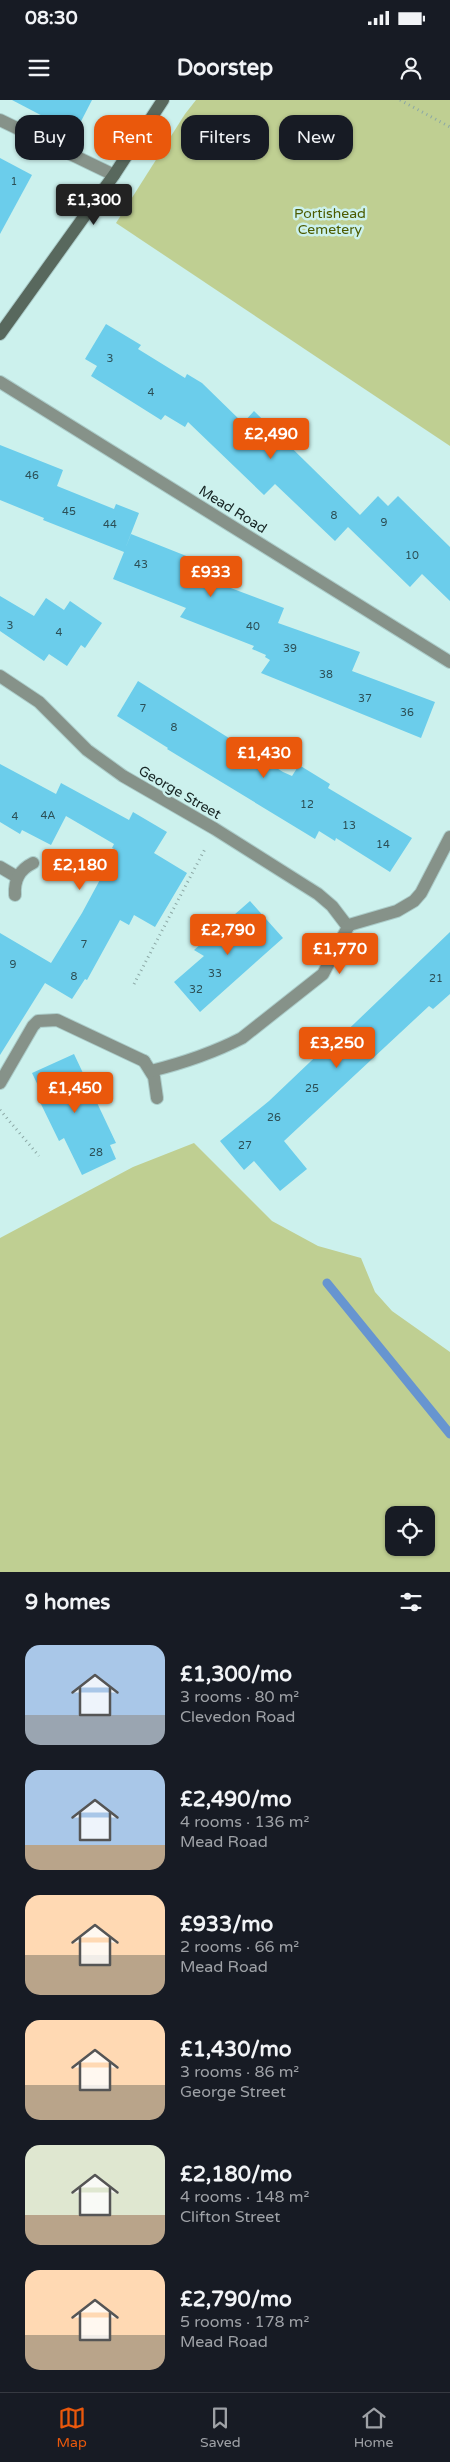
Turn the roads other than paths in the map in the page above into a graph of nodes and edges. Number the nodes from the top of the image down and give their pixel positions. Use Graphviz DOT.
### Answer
graph roads {
  1 [pos="163,100"];
  2 [pos="0,120"];
  3 [pos="114,175"];
  4 [pos="0,334"];
  5 [pos="0,382"];
  6 [pos="450,662"];
  7 [pos="0,676"];
  8 [pos="450,837"];
  9 [pos="33,863"];
  10 [pos="0,867"];
  11 [pos="17,877"];
  12 [pos="15,895"];
  13 [pos="348,927"];
  14 [pos="148,1066"];
  15 [pos="0,1083"];
  16 [pos="157,1098"];
  1 -- 3 [label="main road"];
  2 -- 3 [label="street"];
  3 -- 4 [label="main road"];
  5 -- 6 [label="street, Mead Road"];
  7 -- 13 [label="street, George Street"];
  8 -- 13 [label="street"];
  9 -- 11 [label="street"];
  10 -- 11 [label="street"];
  11 -- 12 [label="street"];
  13 -- 14 [label="street"];
  14 -- 15 [label="street"];
  14 -- 16 [label="street"];
}
